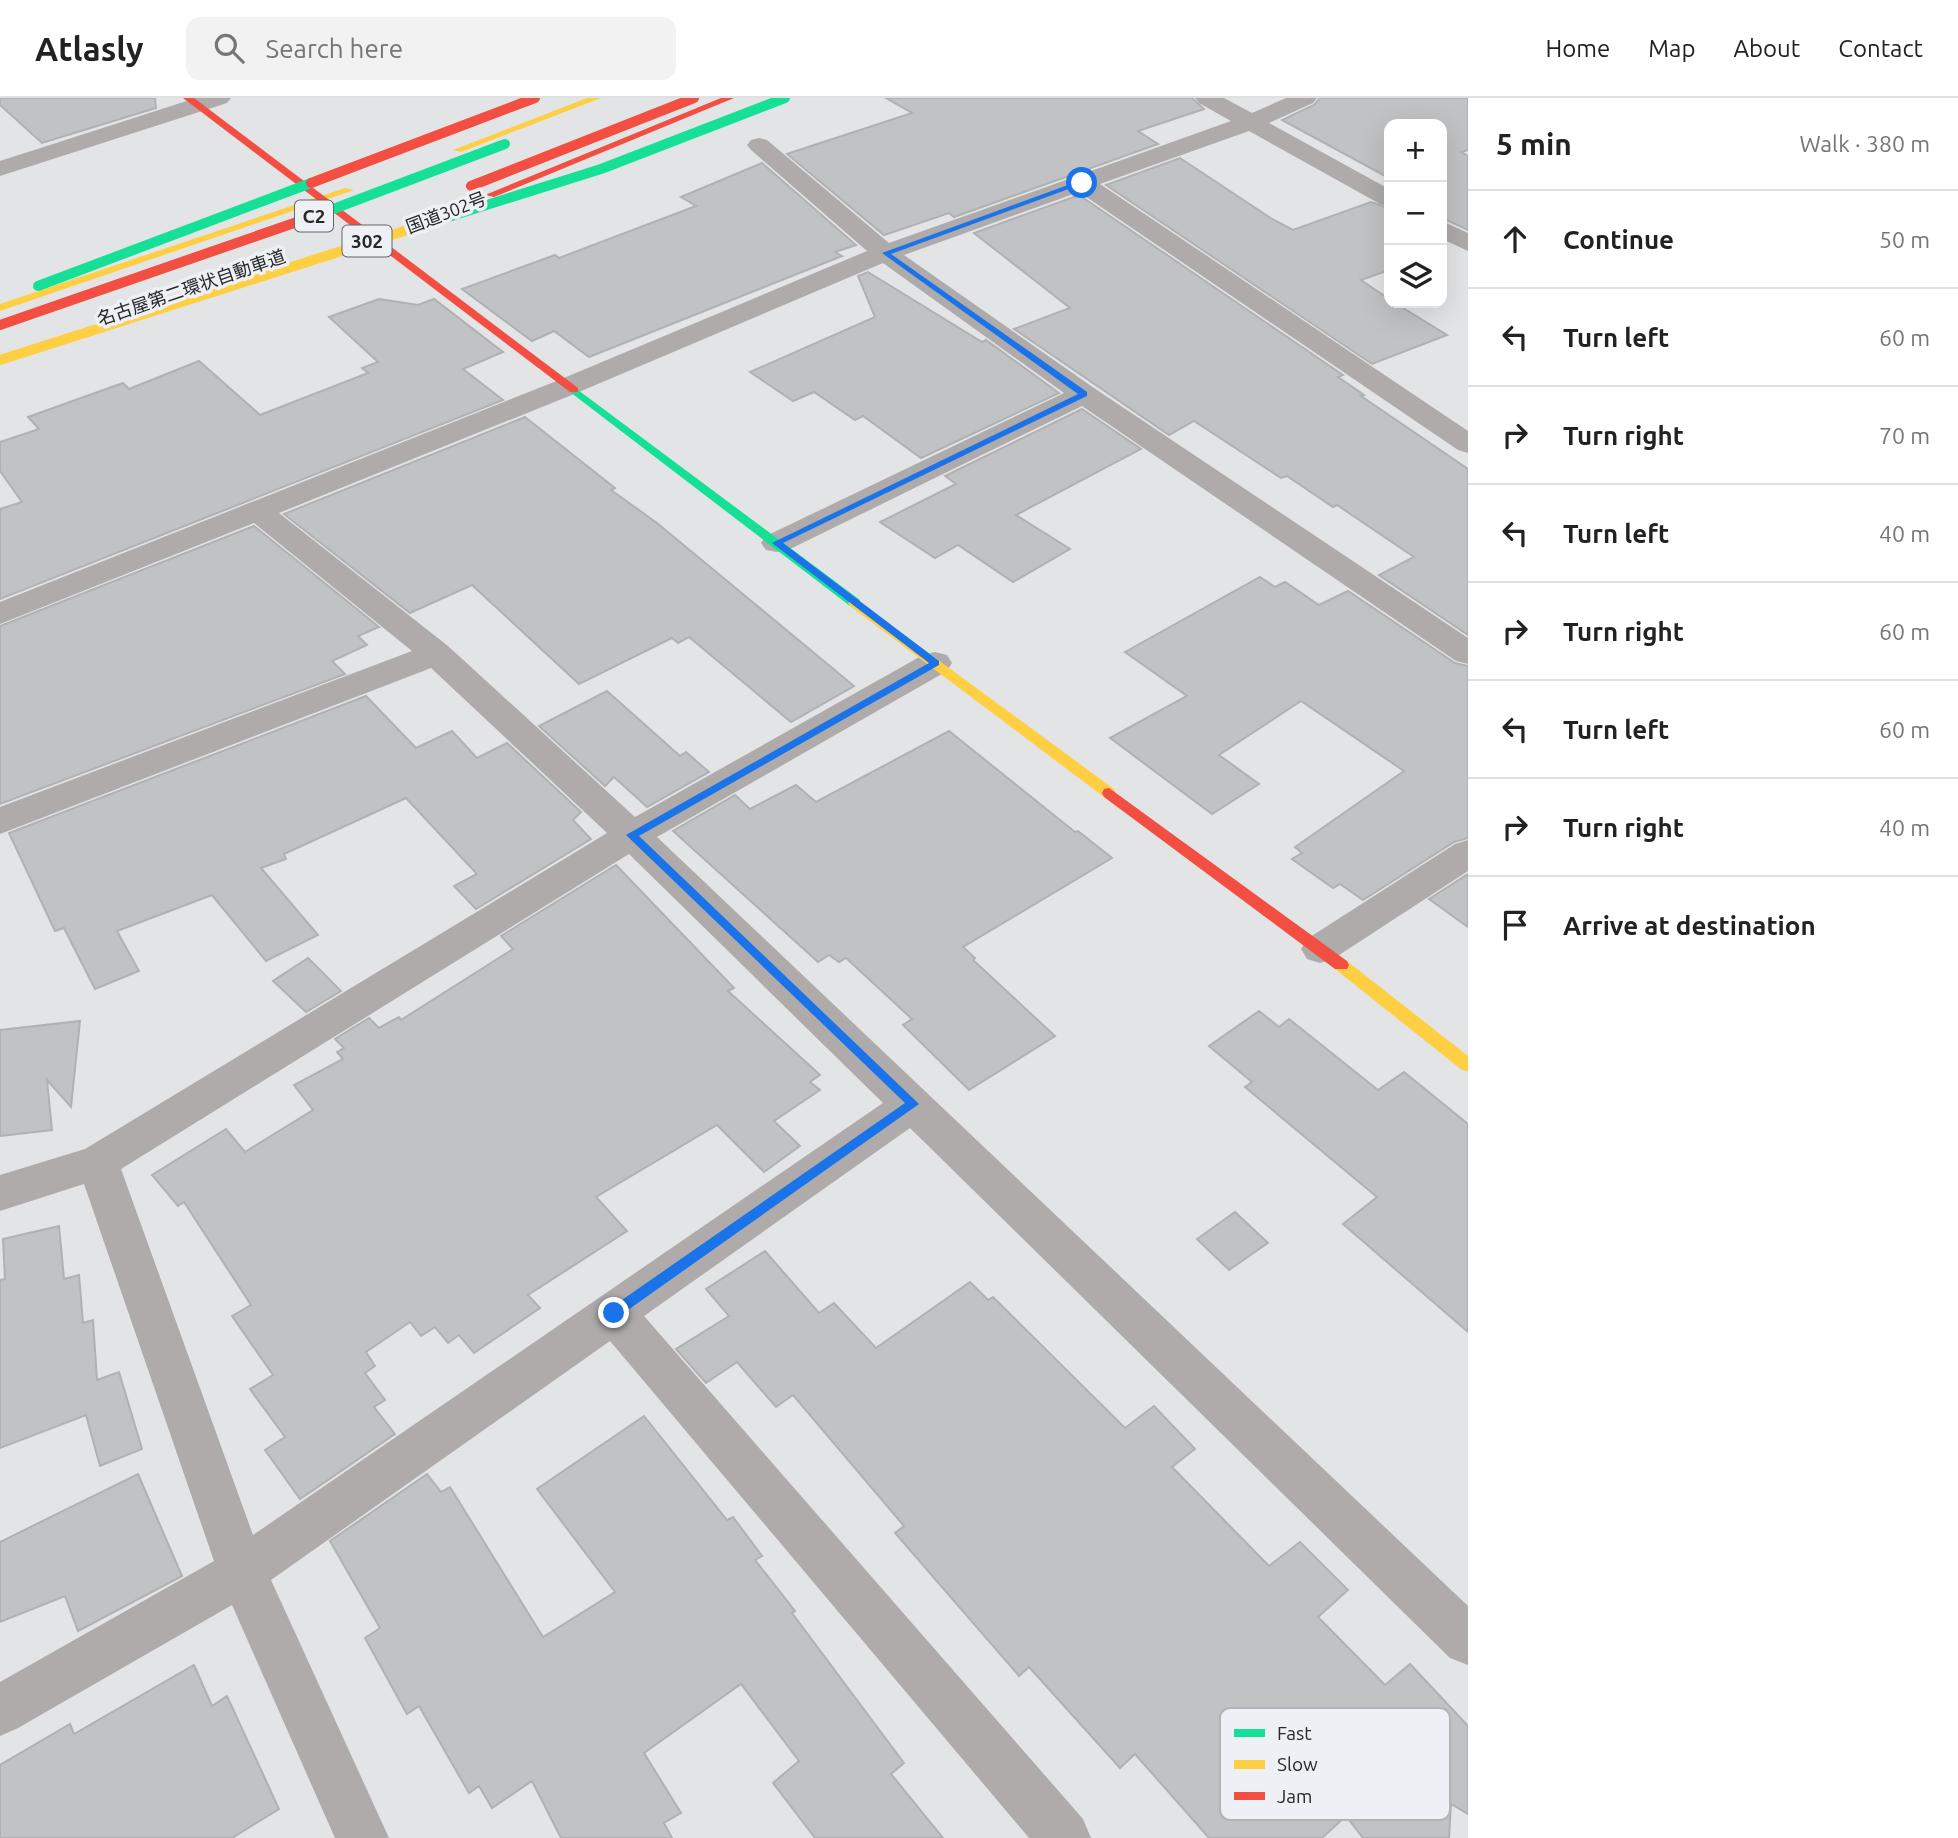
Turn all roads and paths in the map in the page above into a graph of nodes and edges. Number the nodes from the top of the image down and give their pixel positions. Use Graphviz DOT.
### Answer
graph roads {
  1 [pos="514,98"];
  2 [pos="535,98"];
  3 [pos="694,98"];
  4 [pos="729,98"];
  5 [pos="785,98"];
  6 [pos="1207,98"];
  7 [pos="1305,98"];
  8 [pos="201,100"];
  9 [pos="603,101"];
  10 [pos="1251,122"];
  11 [pos="758,145"];
  12 [pos="462,149"];
  13 [pos="0,169"];
  14 [pos="1082,183"];
  15 [pos="457,191"];
  16 [pos="1384,196"];
  17 [pos="322,199"];
  18 [pos="381,220"];
  19 [pos="1447,232"];
  20 [pos="375,239"];
  21 [pos="1468,243"];
  22 [pos="885,253"];
  23 [pos="0,300"];
  24 [pos="0,309"];
  25 [pos="0,325"];
  26 [pos="0,352"];
  27 [pos="0,360"];
  28 [pos="0,370"];
  29 [pos="569,386"];
  30 [pos="1084,394"];
  31 [pos="1468,444"];
  32 [pos="257,511"];
  33 [pos="777,543"];
  34 [pos="0,614"];
  35 [pos="1468,653"];
  36 [pos="436,654"];
  37 [pos="935,663"];
  38 [pos="0,821"];
  39 [pos="632,835"];
  40 [pos="1468,853"];
  41 [pos="1320,949"];
  42 [pos="1468,1065"];
  43 [pos="913,1104"];
  44 [pos="97,1161"];
  45 [pos="0,1193"];
  46 [pos="614,1313"];
  47 [pos="242,1572"];
  48 [pos="1468,1640"];
  49 [pos="0,1710"];
  50 [pos="362,1838"];
  51 [pos="1064,1838"];
  1 -- 12 [label="street"];
  2 -- 23 [label="main road, bridge"];
  3 -- 15 [label="main road, bridge"];
  4 -- 20 [label="main road, 国道302号 / 302"];
  5 -- 27 [label="main road, bridge"];
  6 -- 10 [label="street"];
  7 -- 10 [label="street"];
  8 -- 13 [label="street"];
  8 -- 17 [label="main road"];
  9 -- 12 [label="main road, 302"];
  9 -- 25 [label="main road, 名古屋第二環状自動車道 / C2, bridge"];
  10 -- 14 [label="street"];
  10 -- 16 [label="street"];
  11 -- 22 [label="street"];
  12 -- 17 [label="main road, 302"];
  14 -- 22 [label="street"];
  14 -- 31 [label="street"];
  17 -- 20 [label="main road"];
  17 -- 24 [label="main road, 302"];
  18 -- 26 [label="main road, 名古屋第二環状自動車道 / C2"];
  19 -- 21 [label="street"];
  20 -- 28 [label="main road, 国道302号 / 302"];
  20 -- 29 [label="main road"];
  22 -- 29 [label="street"];
  22 -- 30 [label="street"];
  29 -- 32 [label="street"];
  29 -- 33 [label="main road"];
  30 -- 33 [label="street"];
  30 -- 35 [label="street"];
  32 -- 34 [label="street"];
  32 -- 36 [label="street"];
  33 -- 37 [label="main road"];
  36 -- 38 [label="street"];
  36 -- 39 [label="street"];
  37 -- 39 [label="street"];
  37 -- 41 [label="main road"];
  39 -- 43 [label="street"];
  39 -- 44 [label="street"];
  40 -- 41 [label="street"];
  41 -- 42 [label="main road"];
  43 -- 46 [label="street"];
  43 -- 48 [label="street"];
  44 -- 45 [label="street"];
  44 -- 47 [label="street"];
  46 -- 47 [label="street"];
  46 -- 51 [label="street"];
  47 -- 49 [label="street"];
  47 -- 50 [label="street"];
}
